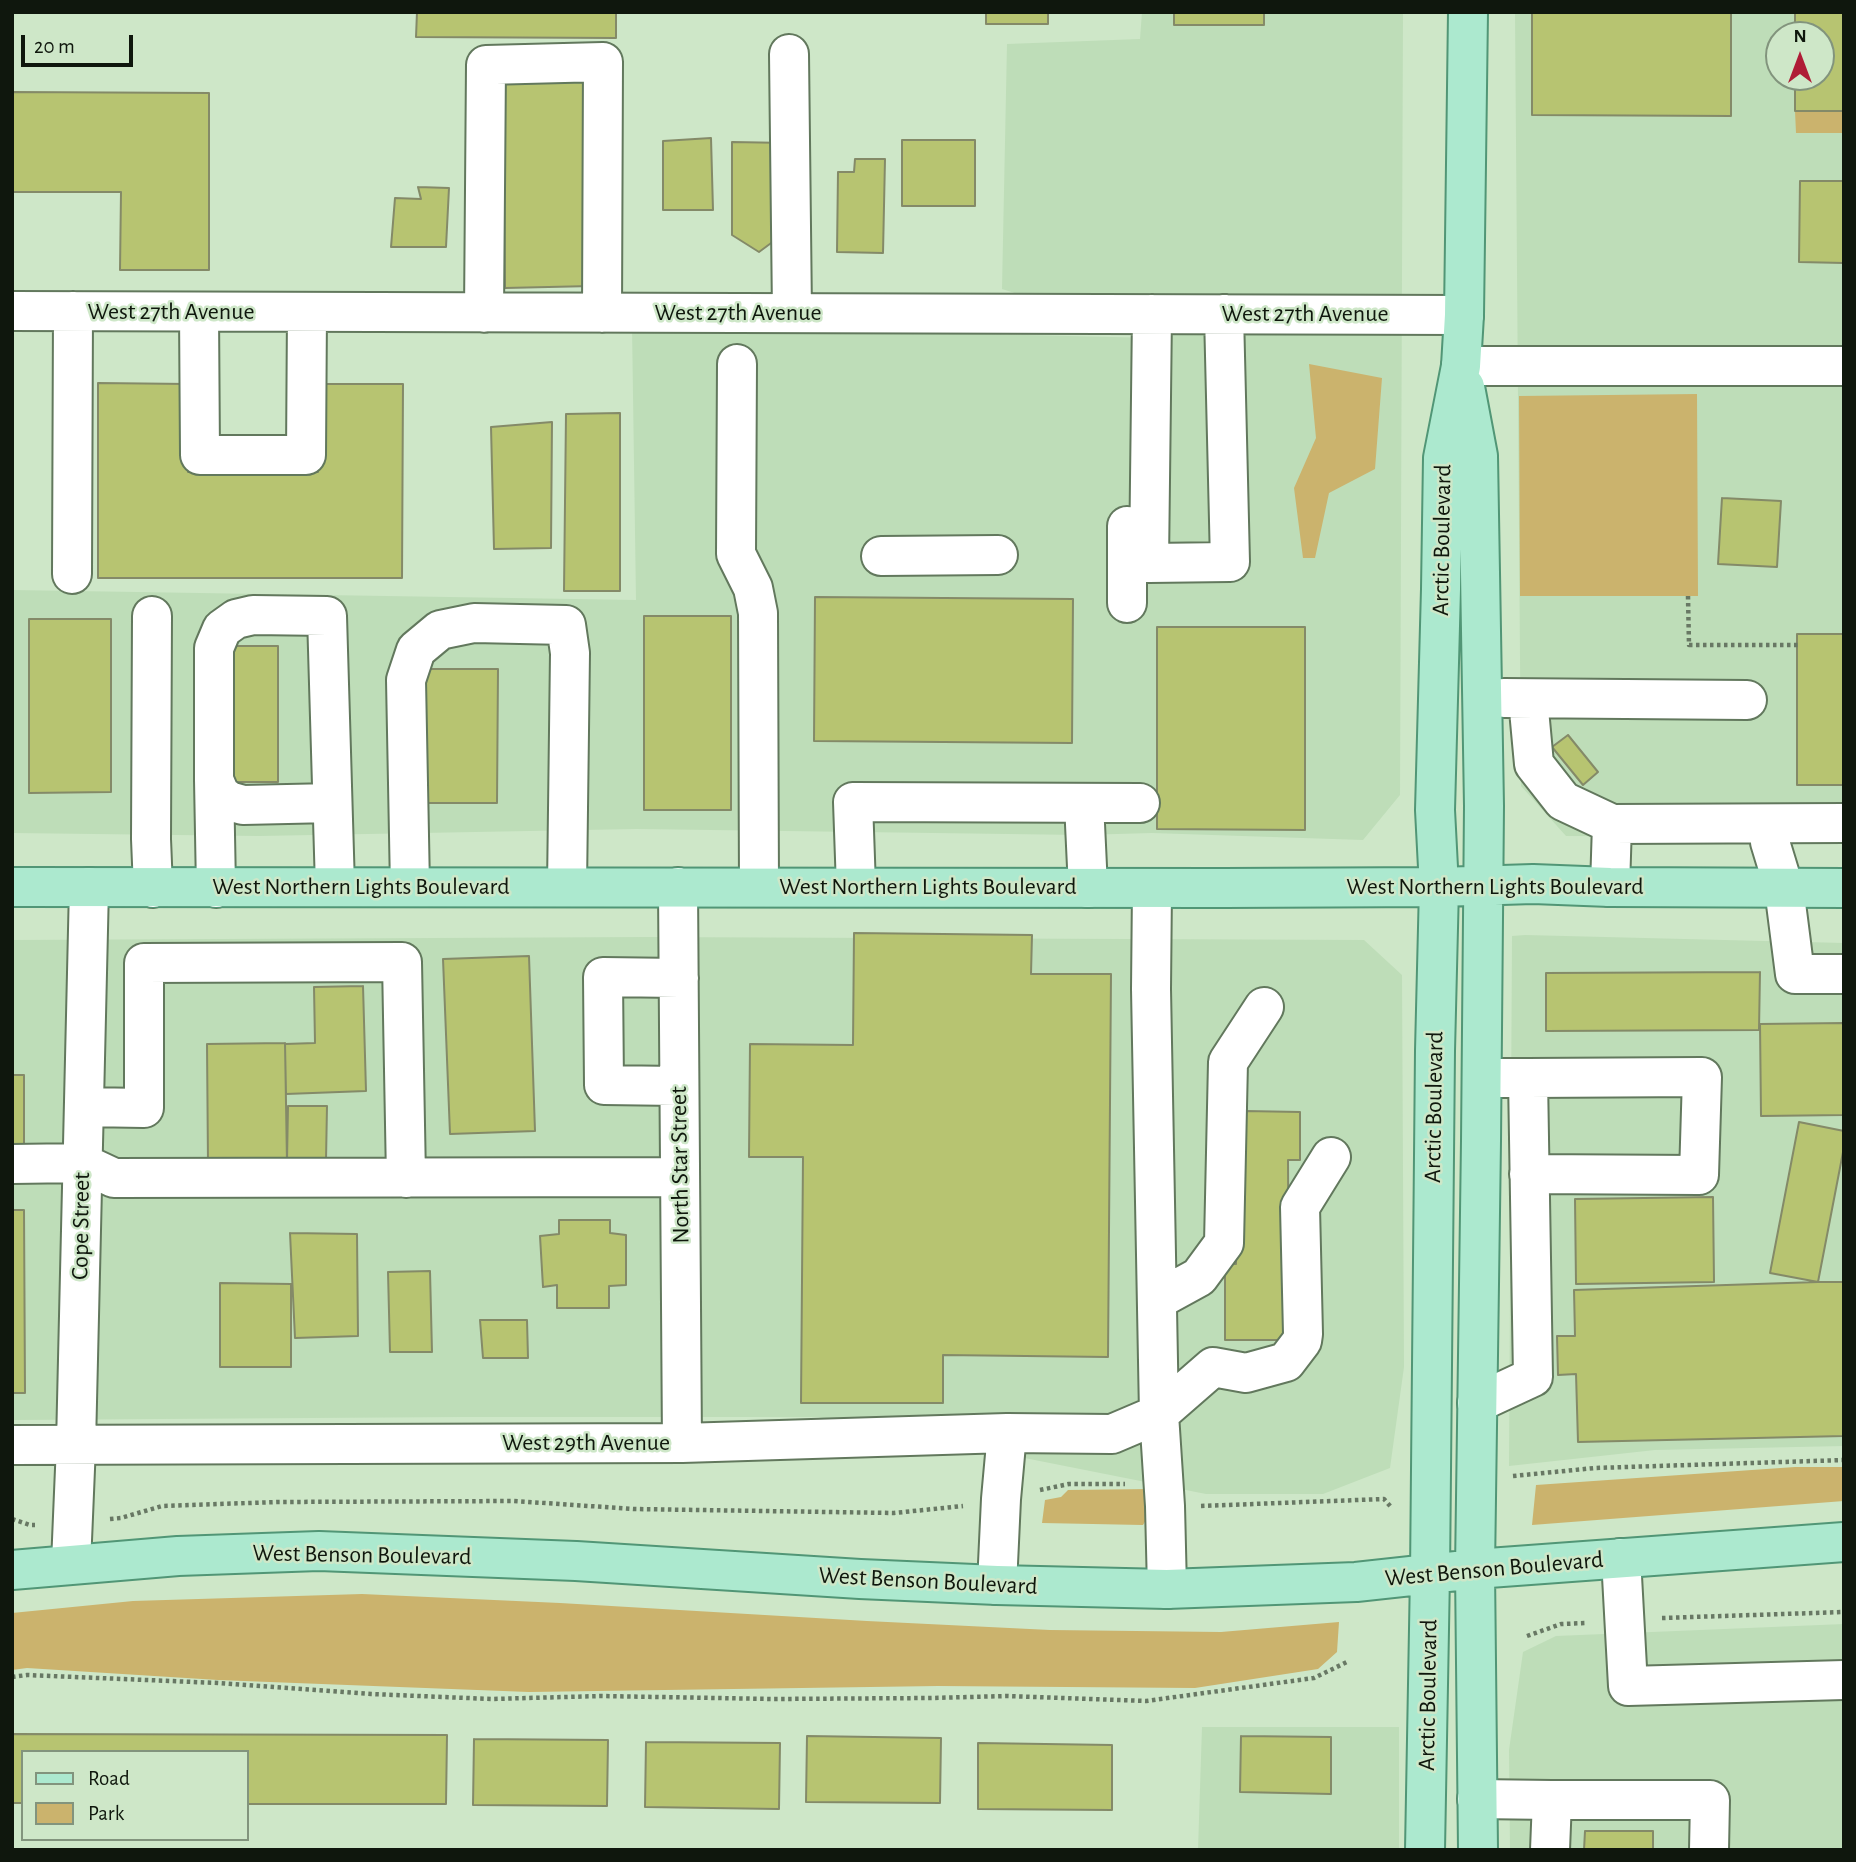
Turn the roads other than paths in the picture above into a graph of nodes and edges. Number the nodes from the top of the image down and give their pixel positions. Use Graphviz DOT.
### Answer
graph roads {
  1 [pos="1468,12"];
  2 [pos="789,54"];
  3 [pos="12,311"];
  4 [pos="73,311"];
  5 [pos="199,312"];
  6 [pos="307,312"];
  7 [pos="484,313"];
  8 [pos="602,313"];
  9 [pos="792,313"];
  10 [pos="1139,314"];
  11 [pos="1224,314"];
  12 [pos="1464,315"];
  13 [pos="737,364"];
  14 [pos="1461,366"];
  15 [pos="1844,366"];
  16 [pos="998,555"];
  17 [pos="881,556"];
  18 [pos="72,574"];
  19 [pos="1127,603"];
  20 [pos="152,615"];
  21 [pos="1481,699"];
  22 [pos="1528,699"];
  23 [pos="1747,701"];
  24 [pos="214,780"];
  25 [pos="332,803"];
  26 [pos="1084,803"];
  27 [pos="1140,803"];
  28 [pos="1844,823"];
  29 [pos="1612,824"];
  30 [pos="1768,824"];
  31 [pos="1483,886"];
  32 [pos="12,887"];
  33 [pos="89,887"];
  34 [pos="335,887"];
  35 [pos="410,887"];
  36 [pos="567,887"];
  37 [pos="678,887"];
  38 [pos="759,887"];
  39 [pos="856,887"];
  40 [pos="1439,887"];
  41 [pos="1610,887"];
  42 [pos="153,888"];
  43 [pos="216,888"];
  44 [pos="1088,888"];
  45 [pos="1152,888"];
  46 [pos="1784,888"];
  47 [pos="1844,888"];
  48 [pos="1844,974"];
  49 [pos="679,978"];
  50 [pos="1264,1007"];
  51 [pos="1482,1077"];
  52 [pos="1528,1079"];
  53 [pos="678,1086"];
  54 [pos="84,1107"];
  55 [pos="1331,1157"];
  56 [pos="82,1163"];
  57 [pos="12,1164"];
  58 [pos="1529,1174"];
  59 [pos="680,1177"];
  60 [pos="406,1178"];
  61 [pos="1530,1219"];
  62 [pos="1480,1221"];
  63 [pos="1157,1300"];
  64 [pos="1477,1403"];
  65 [pos="1159,1414"];
  66 [pos="1007,1433"];
  67 [pos="682,1443"];
  68 [pos="12,1445"];
  69 [pos="76,1445"];
  70 [pos="1844,1542"];
  71 [pos="1621,1558"];
  72 [pos="71,1564"];
  73 [pos="1475,1569"];
  74 [pos="12,1570"];
  75 [pos="1430,1574"];
  76 [pos="997,1585"];
  77 [pos="1167,1589"];
  78 [pos="1844,1680"];
  79 [pos="1477,1798"];
  80 [pos="1552,1800"];
  81 [pos="1425,1850"];
  82 [pos="1478,1850"];
  83 [pos="1550,1850"];
  84 [pos="1709,1850"];
  1 -- 12 [label="main road, Arctic Boulevard"];
  2 -- 9 [label="street"];
  3 -- 4 [label="street, West 27th Avenue"];
  4 -- 5 [label="street, West 27th Avenue"];
  4 -- 18 [label="street"];
  5 -- 6 [label="street, West 27th Avenue"];
  5 -- 6 [label="street"];
  6 -- 7 [label="street, West 27th Avenue"];
  7 -- 8 [label="street, West 27th Avenue"];
  7 -- 8 [label="street"];
  8 -- 9 [label="street, West 27th Avenue"];
  9 -- 10 [label="street, West 27th Avenue"];
  10 -- 11 [label="street, West 27th Avenue"];
  10 -- 11 [label="street"];
  10 -- 19 [label="street"];
  11 -- 12 [label="street, West 27th Avenue"];
  12 -- 14 [label="main road, Arctic Boulevard"];
  13 -- 38 [label="street"];
  14 -- 15 [label="street"];
  14 -- 21 [label="main road, Arctic Boulevard"];
  14 -- 40 [label="main road, Arctic Boulevard"];
  16 -- 17 [label="street"];
  20 -- 42 [label="street"];
  21 -- 22 [label="street"];
  21 -- 31 [label="main road, Arctic Boulevard"];
  22 -- 23 [label="street"];
  22 -- 29 [label="street"];
  24 -- 25 [label="street"];
  24 -- 25 [label="street"];
  24 -- 43 [label="street"];
  25 -- 34 [label="street"];
  26 -- 27 [label="street"];
  26 -- 39 [label="street"];
  26 -- 44 [label="street"];
  28 -- 30 [label="street"];
  29 -- 30 [label="street"];
  29 -- 41 [label="street"];
  30 -- 46 [label="street"];
  31 -- 40 [label="main road, West Northern Lights Boulevard"];
  31 -- 41 [label="main road, West Northern Lights Boulevard"];
  31 -- 51 [label="main road, Arctic Boulevard"];
  32 -- 33 [label="main road, West Northern Lights Boulevard"];
  33 -- 42 [label="main road, West Northern Lights Boulevard"];
  33 -- 54 [label="street, Cope Street"];
  34 -- 35 [label="main road, West Northern Lights Boulevard"];
  34 -- 43 [label="main road, West Northern Lights Boulevard"];
  35 -- 36 [label="main road, West Northern Lights Boulevard"];
  35 -- 36 [label="street"];
  36 -- 37 [label="main road, West Northern Lights Boulevard"];
  37 -- 38 [label="main road, West Northern Lights Boulevard"];
  37 -- 49 [label="street, North Star Street"];
  38 -- 39 [label="main road, West Northern Lights Boulevard"];
  39 -- 44 [label="main road, West Northern Lights Boulevard"];
  40 -- 45 [label="main road, West Northern Lights Boulevard"];
  40 -- 75 [label="main road, Arctic Boulevard"];
  41 -- 46 [label="main road, West Northern Lights Boulevard"];
  42 -- 43 [label="main road, West Northern Lights Boulevard"];
  44 -- 45 [label="main road, West Northern Lights Boulevard"];
  45 -- 63 [label="street"];
  46 -- 47 [label="main road, West Northern Lights Boulevard"];
  46 -- 48 [label="street"];
  49 -- 53 [label="street, North Star Street"];
  49 -- 53 [label="street"];
  50 -- 63 [label="street"];
  51 -- 52 [label="street"];
  51 -- 62 [label="main road, Arctic Boulevard"];
  52 -- 58 [label="street"];
  52 -- 58 [label="street"];
  53 -- 59 [label="street, North Star Street"];
  54 -- 56 [label="street, Cope Street"];
  54 -- 60 [label="street"];
  55 -- 65 [label="street, West 29th Avenue"];
  56 -- 57 [label="street"];
  56 -- 60 [label="street"];
  56 -- 69 [label="street, Cope Street"];
  58 -- 61 [label="street"];
  59 -- 60 [label="street"];
  59 -- 67 [label="street, North Star Street"];
  61 -- 62 [label="street"];
  61 -- 64 [label="street"];
  62 -- 64 [label="main road, Arctic Boulevard"];
  63 -- 65 [label="street"];
  64 -- 73 [label="main road, Arctic Boulevard"];
  65 -- 66 [label="street, West 29th Avenue"];
  65 -- 77 [label="street"];
  66 -- 67 [label="street, West 29th Avenue"];
  66 -- 76 [label="street"];
  67 -- 69 [label="street, West 29th Avenue"];
  68 -- 69 [label="street, West 29th Avenue"];
  69 -- 72 [label="street, Cope Street"];
  70 -- 71 [label="main road, West Benson Boulevard"];
  71 -- 73 [label="main road, West Benson Boulevard"];
  71 -- 78 [label="street"];
  72 -- 74 [label="main road, West Benson Boulevard"];
  72 -- 76 [label="main road, West Benson Boulevard"];
  73 -- 75 [label="main road, West Benson Boulevard"];
  73 -- 79 [label="main road, Arctic Boulevard"];
  75 -- 77 [label="main road, West Benson Boulevard"];
  75 -- 81 [label="main road, Arctic Boulevard"];
  76 -- 77 [label="main road, West Benson Boulevard"];
  79 -- 80 [label="street"];
  79 -- 82 [label="main road, Arctic Boulevard"];
  80 -- 83 [label="street"];
  80 -- 84 [label="street"];
}
